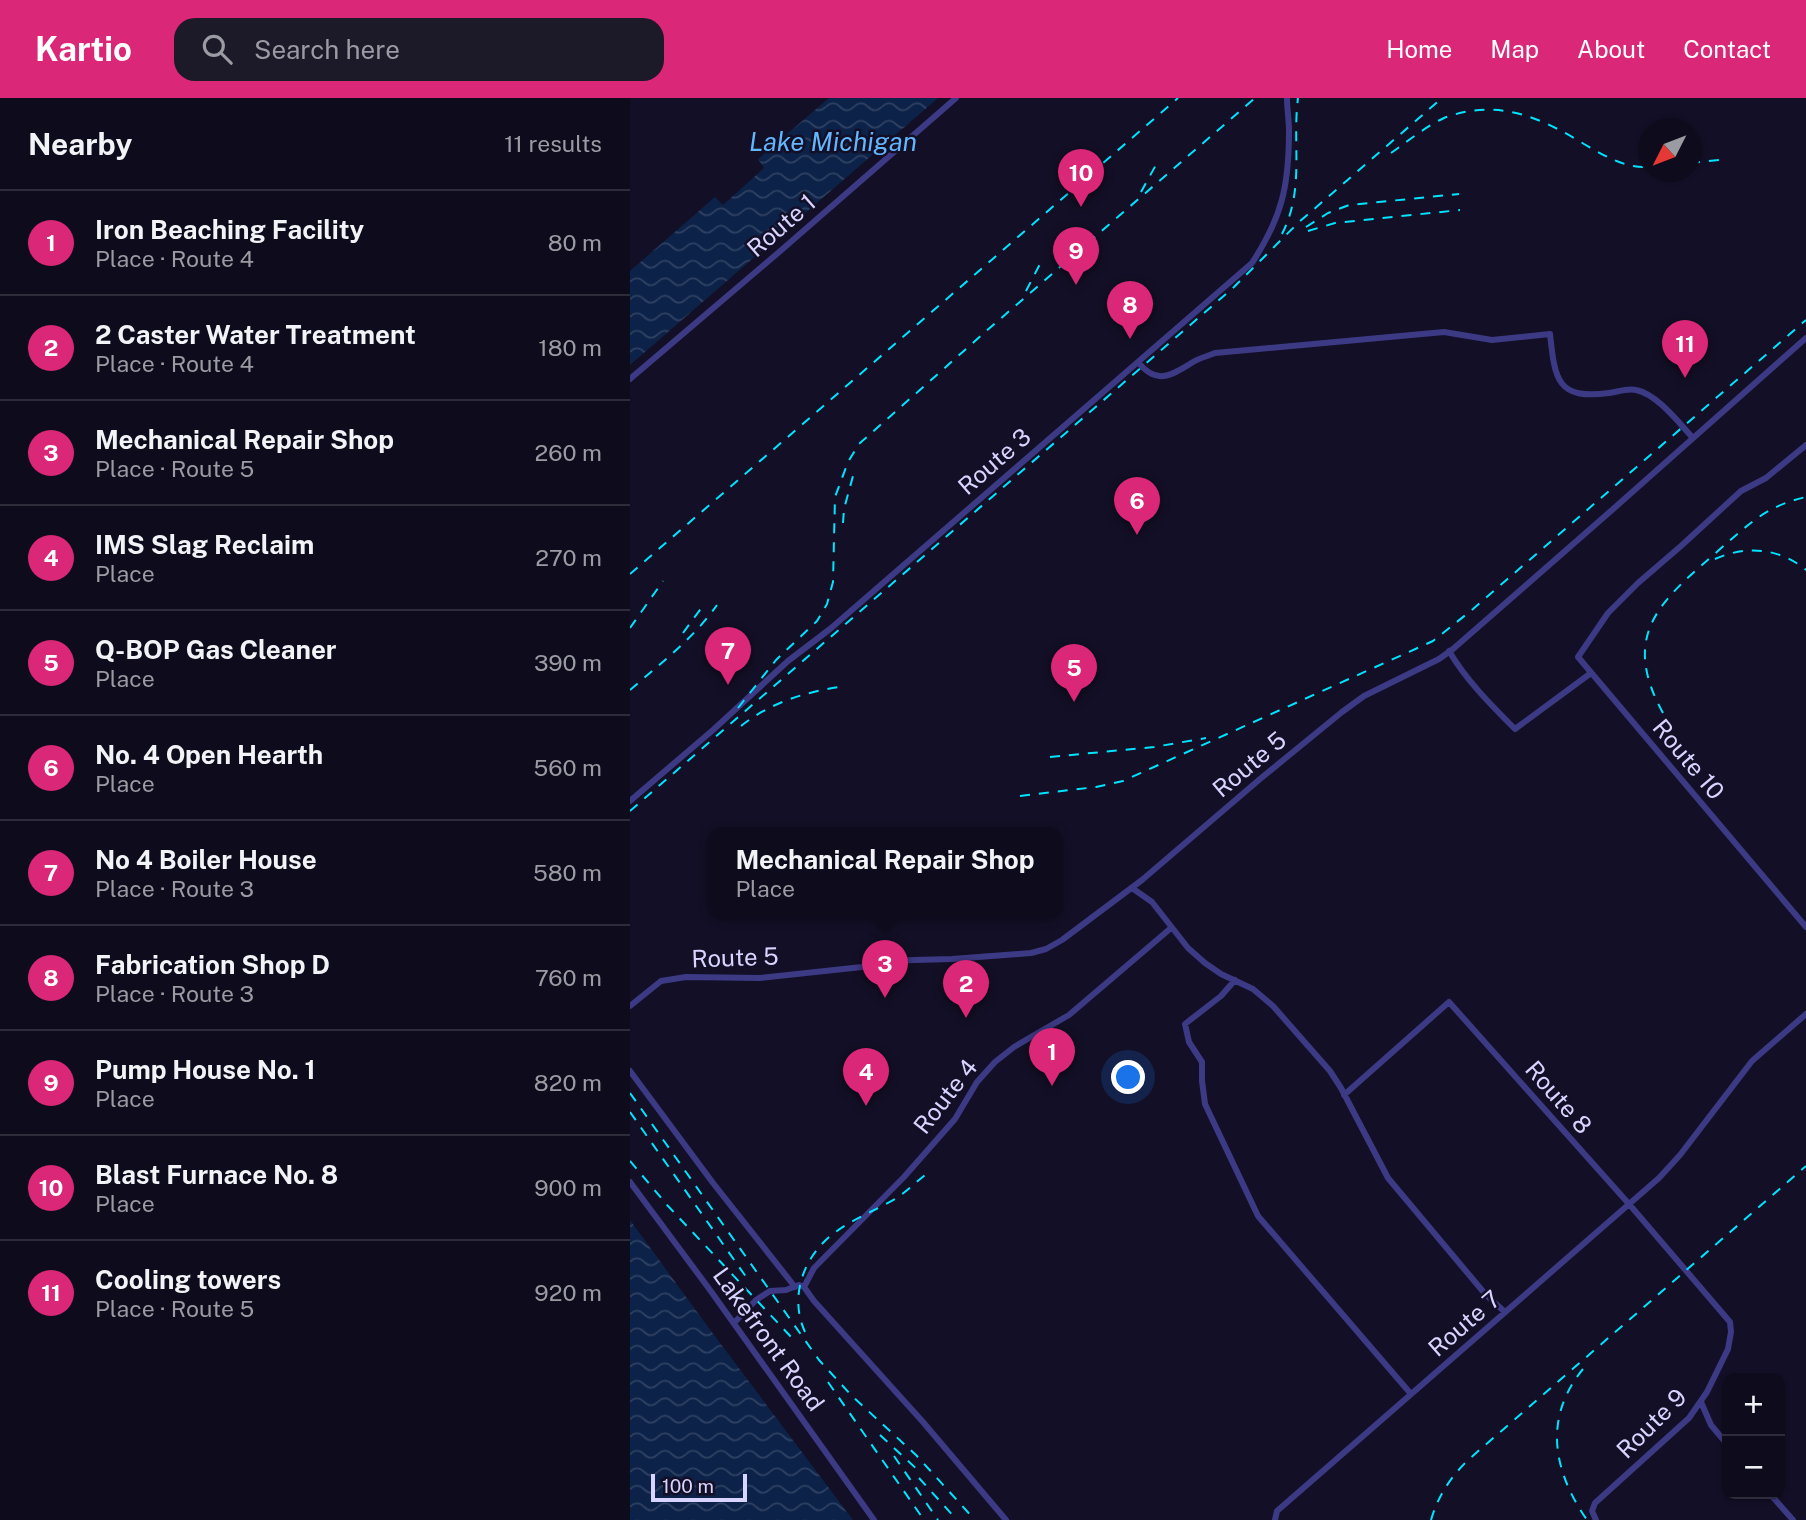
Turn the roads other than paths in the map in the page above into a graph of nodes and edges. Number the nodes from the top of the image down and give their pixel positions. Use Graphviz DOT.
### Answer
graph roads {
  1 [pos="956,98"];
  2 [pos="1287,98"];
  3 [pos="1806,338"];
  4 [pos="1138,362"];
  5 [pos="630,379"];
  6 [pos="1693,438"];
  7 [pos="1806,445"];
  8 [pos="1449,651"];
  9 [pos="1591,673"];
  10 [pos="630,801"];
  11 [pos="1132,888"];
  12 [pos="1806,927"];
  13 [pos="1171,928"];
  14 [pos="1235,980"];
  15 [pos="630,1006"];
  16 [pos="1806,1014"];
  17 [pos="630,1071"];
  18 [pos="1344,1095"];
  19 [pos="630,1182"];
  20 [pos="1629,1204"];
  21 [pos="795,1287"];
  22 [pos="804,1287"];
  23 [pos="1505,1312"];
  24 [pos="1730,1322"];
  25 [pos="734,1323"];
  26 [pos="1411,1394"];
  27 [pos="1700,1402"];
  28 [pos="1722,1438"];
  29 [pos="1774,1499"];
  30 [pos="874,1520"];
  31 [pos="1006,1520"];
  32 [pos="1275,1520"];
  33 [pos="1596,1520"];
  34 [pos="1793,1520"];
  1 -- 5 [label="street, Route 1"];
  2 -- 4 [label="street, Route 3"];
  3 -- 6 [label="street, Route 5"];
  4 -- 6 [label="street"];
  4 -- 10 [label="street, Route 3"];
  6 -- 8 [label="street, Route 5"];
  7 -- 9 [label="street"];
  8 -- 9 [label="street"];
  8 -- 11 [label="street, Route 5"];
  9 -- 12 [label="street, Route 10"];
  11 -- 13 [label="street"];
  11 -- 15 [label="street, Route 5"];
  13 -- 14 [label="street"];
  13 -- 22 [label="street, Route 4"];
  14 -- 18 [label="street"];
  14 -- 26 [label="street"];
  16 -- 20 [label="street, Route 7"];
  17 -- 21 [label="street"];
  18 -- 20 [label="street, Route 8"];
  18 -- 23 [label="street"];
  19 -- 25 [label="street, Lakefront Road"];
  20 -- 23 [label="street, Route 7"];
  20 -- 24 [label="street, Route 8"];
  21 -- 22 [label="street"];
  21 -- 25 [label="street"];
  22 -- 31 [label="street"];
  23 -- 26 [label="street, Route 7"];
  24 -- 27 [label="street, Route 9"];
  25 -- 30 [label="street, Lakefront Road"];
  26 -- 32 [label="street, Route 7"];
  27 -- 28 [label="street"];
  27 -- 33 [label="street, Route 9"];
  29 -- 34 [label="street"];
}
